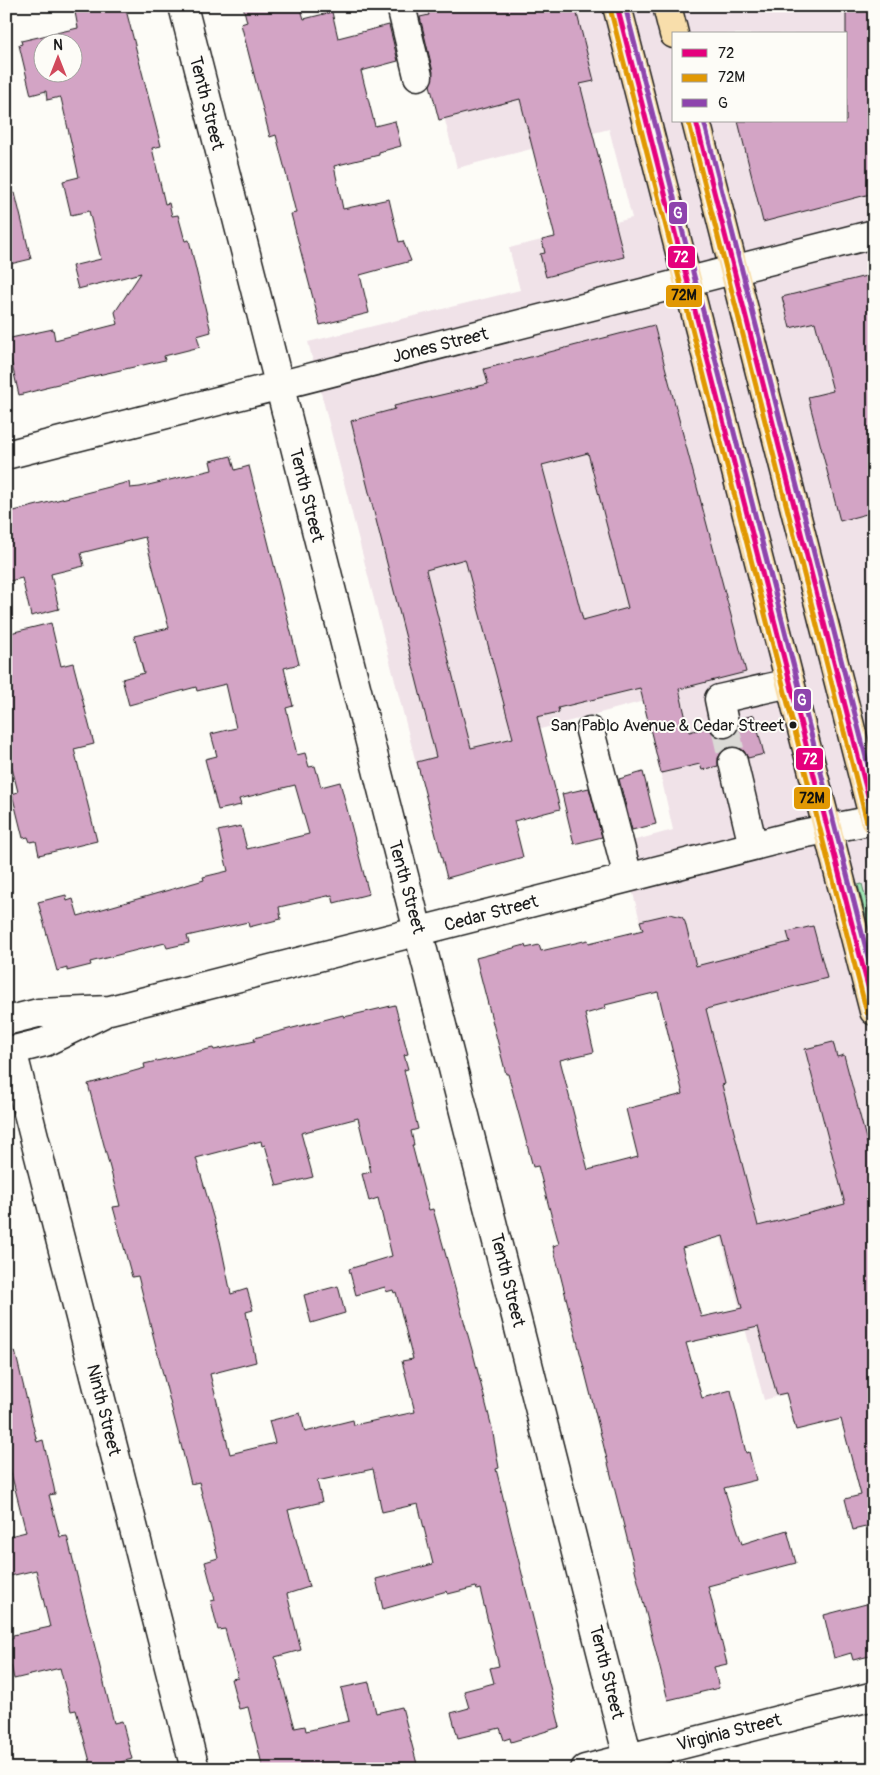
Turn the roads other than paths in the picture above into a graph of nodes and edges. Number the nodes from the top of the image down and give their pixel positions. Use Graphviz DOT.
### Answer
graph roads {
  1 [pos="183,6"];
  2 [pos="401,6"];
  3 [pos="617,6"];
  4 [pos="667,6"];
  5 [pos="674,32"];
  6 [pos="418,76"];
  7 [pos="696,122"];
  8 [pos="874,234"];
  9 [pos="734,270"];
  10 [pos="688,282"];
  11 [pos="280,386"];
  12 [pos="6,456"];
  13 [pos="790,683"];
  14 [pos="724,723"];
  15 [pos="590,731"];
  16 [pos="733,762"];
  17 [pos="874,820"];
  18 [pos="827,828"];
  19 [pos="753,846"];
  20 [pos="628,878"];
  21 [pos="419,932"];
  22 [pos="110,1010"];
  23 [pos="874,1011"];
  24 [pos="6,1021"];
  25 [pos="9,1051"];
  26 [pos="874,1696"];
  27 [pos="630,1763"];
  28 [pos="195,1769"];
  29 [pos="585,1769"];
  1 -- 11 [label="street, Tenth Street"];
  2 -- 6 [label="street"];
  3 -- 10 [label="main road"];
  4 -- 5 [label="main road"];
  7 -- 9 [label="main road"];
  8 -- 9 [label="street, Jones Street"];
  9 -- 10 [label="street, Jones Street"];
  9 -- 17 [label="main road"];
  10 -- 11 [label="street, Jones Street"];
  10 -- 13 [label="main road"];
  11 -- 12 [label="street, Jones Street"];
  11 -- 21 [label="street, Tenth Street"];
  13 -- 14 [label="street"];
  13 -- 18 [label="main road"];
  15 -- 20 [label="street"];
  16 -- 19 [label="street"];
  17 -- 18 [label="street, Cedar Street"];
  18 -- 19 [label="street, Cedar Street"];
  18 -- 23 [label="main road"];
  19 -- 20 [label="street, Cedar Street"];
  20 -- 21 [label="street, Cedar Street"];
  21 -- 22 [label="street, Cedar Street"];
  21 -- 27 [label="street, Tenth Street"];
  22 -- 24 [label="street, Cedar Street"];
  22 -- 25 [label="street, Cedar Street"];
  25 -- 28 [label="street, Ninth Street"];
  26 -- 27 [label="street, Virginia Street"];
  27 -- 29 [label="street, Virginia Street"];
}
